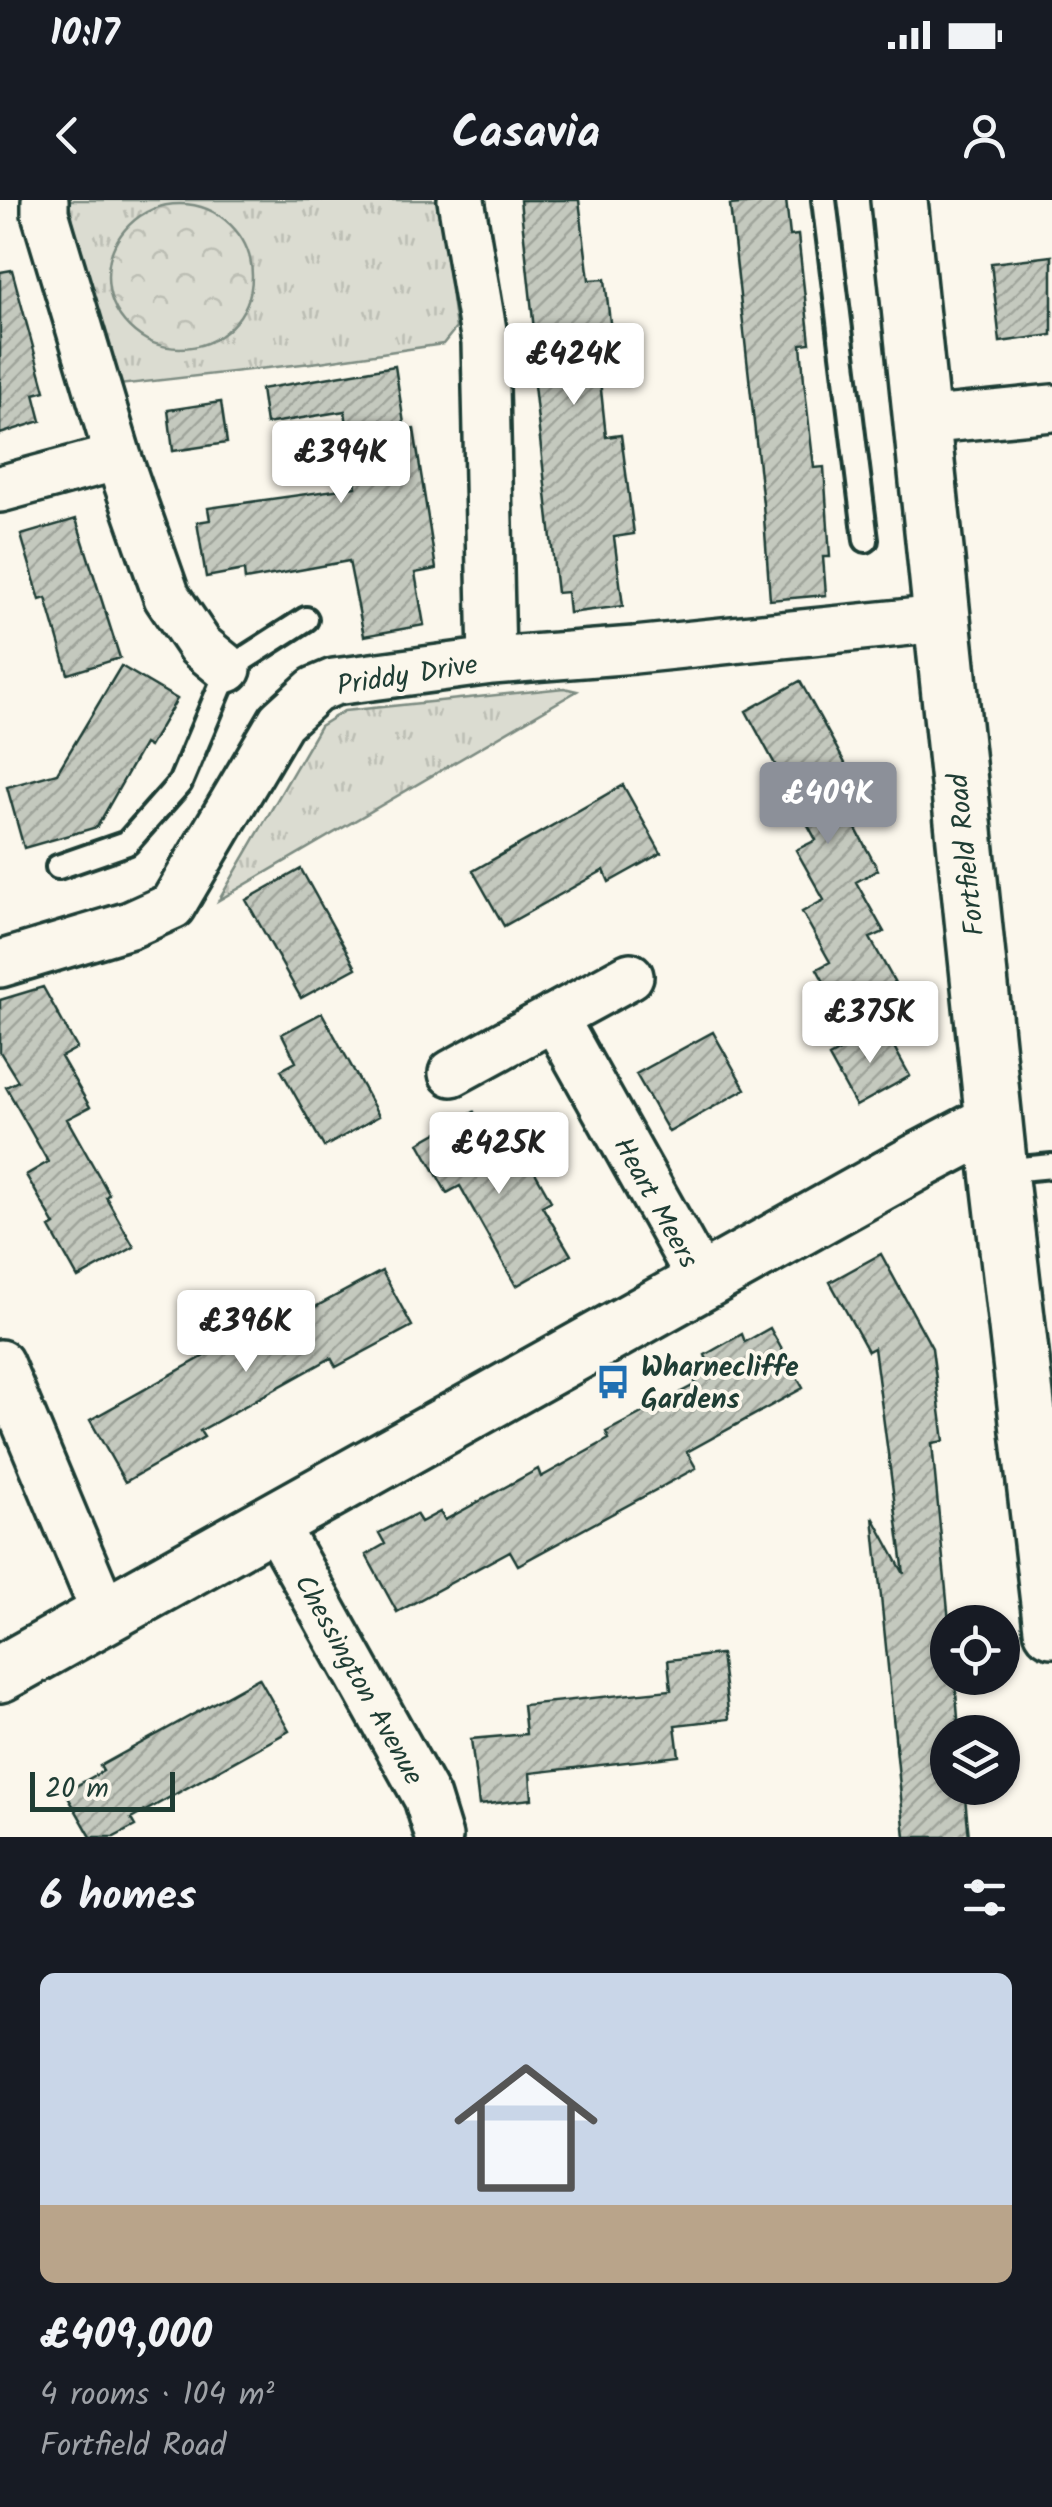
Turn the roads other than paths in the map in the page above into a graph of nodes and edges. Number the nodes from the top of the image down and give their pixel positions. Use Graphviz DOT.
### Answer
graph roads {
  1 [pos="44,200"];
  2 [pos="462,200"];
  3 [pos="824,200"];
  4 [pos="899,200"];
  5 [pos="1052,408"];
  6 [pos="922,420"];
  7 [pos="118,456"];
  8 [pos="0,490"];
  9 [pos="866,540"];
  10 [pos="306,620"];
  11 [pos="940,620"];
  12 [pos="492,661"];
  13 [pos="228,669"];
  14 [pos="58,867"];
  15 [pos="0,964"];
  16 [pos="630,976"];
  17 [pos="554,1018"];
  18 [pos="452,1073"];
  19 [pos="996,1147"];
  20 [pos="1052,1166"];
  21 [pos="702,1282"];
  22 [pos="0,1363"];
  23 [pos="274,1523"];
  24 [pos="105,1614"];
  25 [pos="1052,1629"];
  26 [pos="0,1674"];
  27 [pos="439,1837"];
  1 -- 7 [label="street"];
  2 -- 12 [label="street"];
  3 -- 9 [label="lane"];
  4 -- 6 [label="street, Fortfield Road"];
  5 -- 6 [label="street"];
  6 -- 11 [label="street, Fortfield Road"];
  7 -- 8 [label="street"];
  7 -- 13 [label="street"];
  10 -- 13 [label="lane"];
  11 -- 12 [label="street, Priddy Drive"];
  11 -- 19 [label="street, Fortfield Road"];
  12 -- 15 [label="street, Priddy Drive"];
  13 -- 14 [label="lane"];
  16 -- 17 [label="street"];
  17 -- 18 [label="street"];
  17 -- 21 [label="street, Heart Meers"];
  19 -- 20 [label="lane"];
  19 -- 21 [label="street"];
  19 -- 25 [label="street, Fortfield Road"];
  21 -- 23 [label="street"];
  22 -- 24 [label="street"];
  23 -- 24 [label="street"];
  23 -- 27 [label="street, Chessington Avenue"];
  24 -- 26 [label="street"];
}
